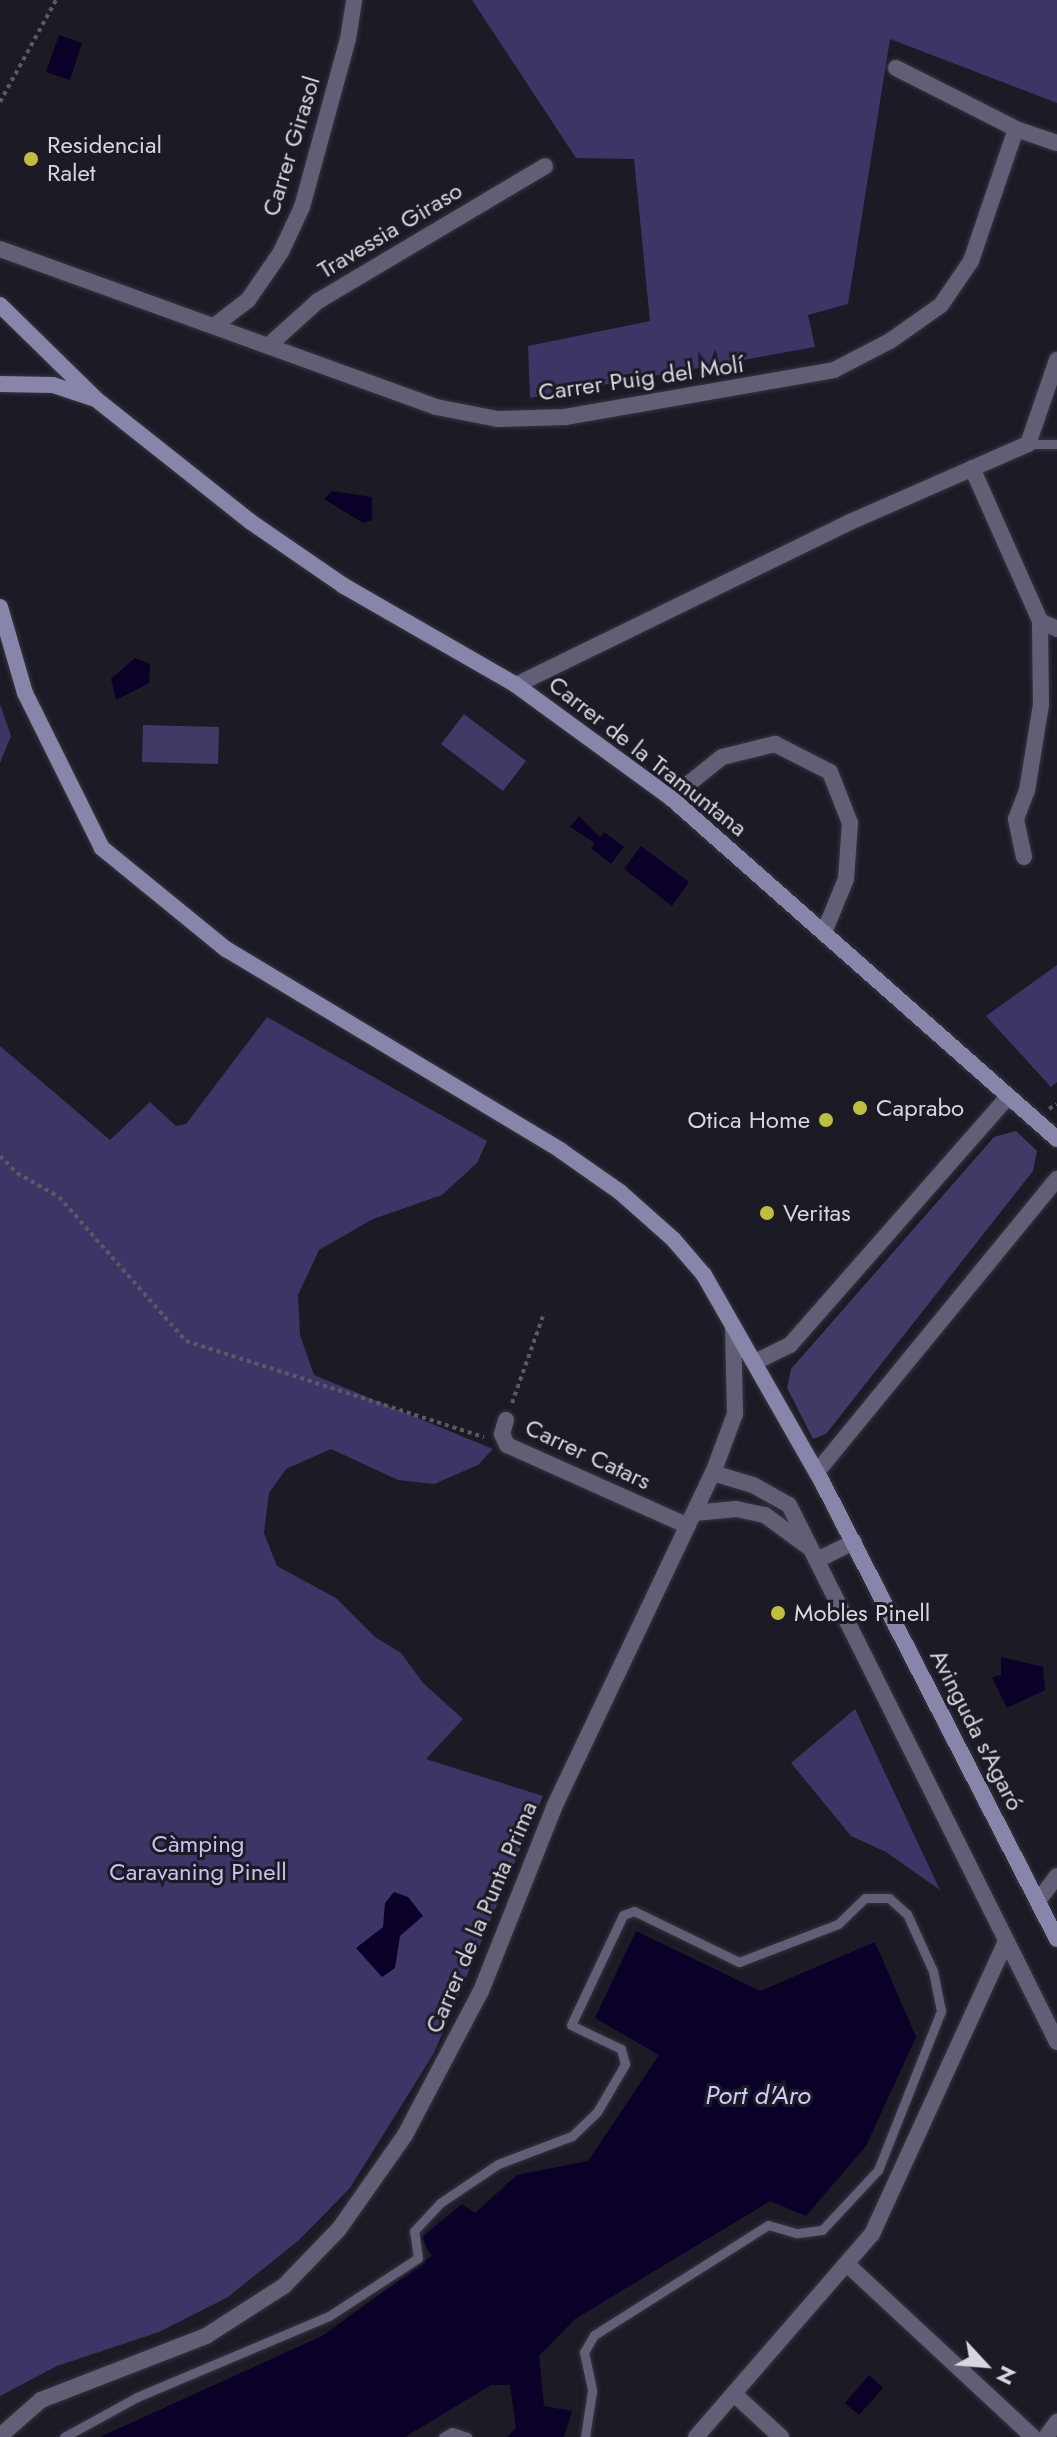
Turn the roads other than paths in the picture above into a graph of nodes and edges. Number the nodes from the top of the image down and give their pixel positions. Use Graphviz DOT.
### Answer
graph roads {
  1 [pos="354,0"];
  2 [pos="896,68"];
  3 [pos="1016,129"];
  4 [pos="1057,143"];
  5 [pos="545,166"];
  6 [pos="0,249"];
  7 [pos="19,254"];
  8 [pos="0,258"];
  9 [pos="0,305"];
  10 [pos="214,326"];
  11 [pos="268,346"];
  12 [pos="1057,360"];
  13 [pos="2,387"];
  14 [pos="97,400"];
  15 [pos="1028,444"];
  16 [pos="1057,444"];
  17 [pos="972,468"];
  18 [pos="0,607"];
  19 [pos="1040,621"];
  20 [pos="1057,629"];
  21 [pos="516,685"];
  22 [pos="671,798"];
  23 [pos="1024,857"];
  24 [pos="825,930"];
  25 [pos="1008,1097"];
  26 [pos="1057,1139"];
  27 [pos="1057,1179"];
  28 [pos="733,1325"];
  29 [pos="755,1362"];
  30 [pos="506,1420"];
  31 [pos="817,1472"];
  32 [pos="713,1473"];
  33 [pos="691,1520"];
  34 [pos="854,1542"];
  35 [pos="819,1559"];
  36 [pos="1057,1876"];
  37 [pos="1038,1901"];
  38 [pos="1057,1939"];
  39 [pos="1005,1943"];
  40 [pos="1057,2042"];
  41 [pos="849,2266"];
  42 [pos="734,2394"];
  43 [pos="1057,2422"];
  44 [pos="0,2436"];
  45 [pos="64,2437"];
  46 [pos="443,2437"];
  47 [pos="467,2437"];
  48 [pos="585,2437"];
  49 [pos="696,2437"];
  50 [pos="781,2437"];
  51 [pos="1033,2437"];
  52 [pos="1046,2437"];
  1 -- 10 [label="street, Carrer Girasol"];
  2 -- 3 [label="street"];
  3 -- 4 [label="street"];
  3 -- 11 [label="street, Carrer Puig del Molí"];
  5 -- 11 [label="street, Travessia Giraso"];
  6 -- 7 [label="street"];
  7 -- 8 [label="street"];
  7 -- 10 [label="street, Carrer Puig del Molí"];
  9 -- 14 [label="main road, Carrer de la Tramuntana"];
  10 -- 11 [label="street, Carrer Puig del Molí"];
  12 -- 15 [label="street"];
  13 -- 14 [label="main road, Carrer de la Tramuntana"];
  14 -- 21 [label="main road, Carrer de la Tramuntana"];
  15 -- 16 [label="lane"];
  15 -- 17 [label="street"];
  17 -- 19 [label="street"];
  17 -- 21 [label="street"];
  18 -- 28 [label="main road, Avinguda s'Agaró"];
  19 -- 20 [label="street"];
  19 -- 23 [label="street"];
  21 -- 22 [label="main road, Carrer de la Tramuntana"];
  22 -- 24 [label="main road, Carrer de la Tramuntana"];
  22 -- 24 [label="street"];
  24 -- 25 [label="main road, Carrer de la Tramuntana"];
  25 -- 26 [label="main road, Carrer de la Tramuntana"];
  25 -- 29 [label="street"];
  27 -- 31 [label="street"];
  28 -- 29 [label="main road, Avinguda s'Agaró"];
  28 -- 32 [label="street, Carrer de la Punta Prima"];
  29 -- 31 [label="main road, Avinguda s'Agaró"];
  30 -- 33 [label="street, Carrer Catars"];
  31 -- 34 [label="main road, Avinguda s'Agaró"];
  32 -- 33 [label="street, Carrer de la Punta Prima"];
  32 -- 35 [label="street"];
  33 -- 35 [label="street"];
  33 -- 44 [label="street, Carrer de la Punta Prima"];
  34 -- 35 [label="street"];
  34 -- 37 [label="main road, Avinguda s'Agaró"];
  35 -- 39 [label="street"];
  36 -- 37 [label="street"];
  37 -- 38 [label="main road, Avinguda s'Agaró"];
  39 -- 40 [label="street"];
  39 -- 41 [label="street"];
  41 -- 42 [label="street"];
  41 -- 51 [label="street"];
  42 -- 49 [label="street"];
  42 -- 50 [label="street"];
  43 -- 52 [label="street"];
  45 -- 48 [label="lane"];
  46 -- 47 [label="lane"];
}
